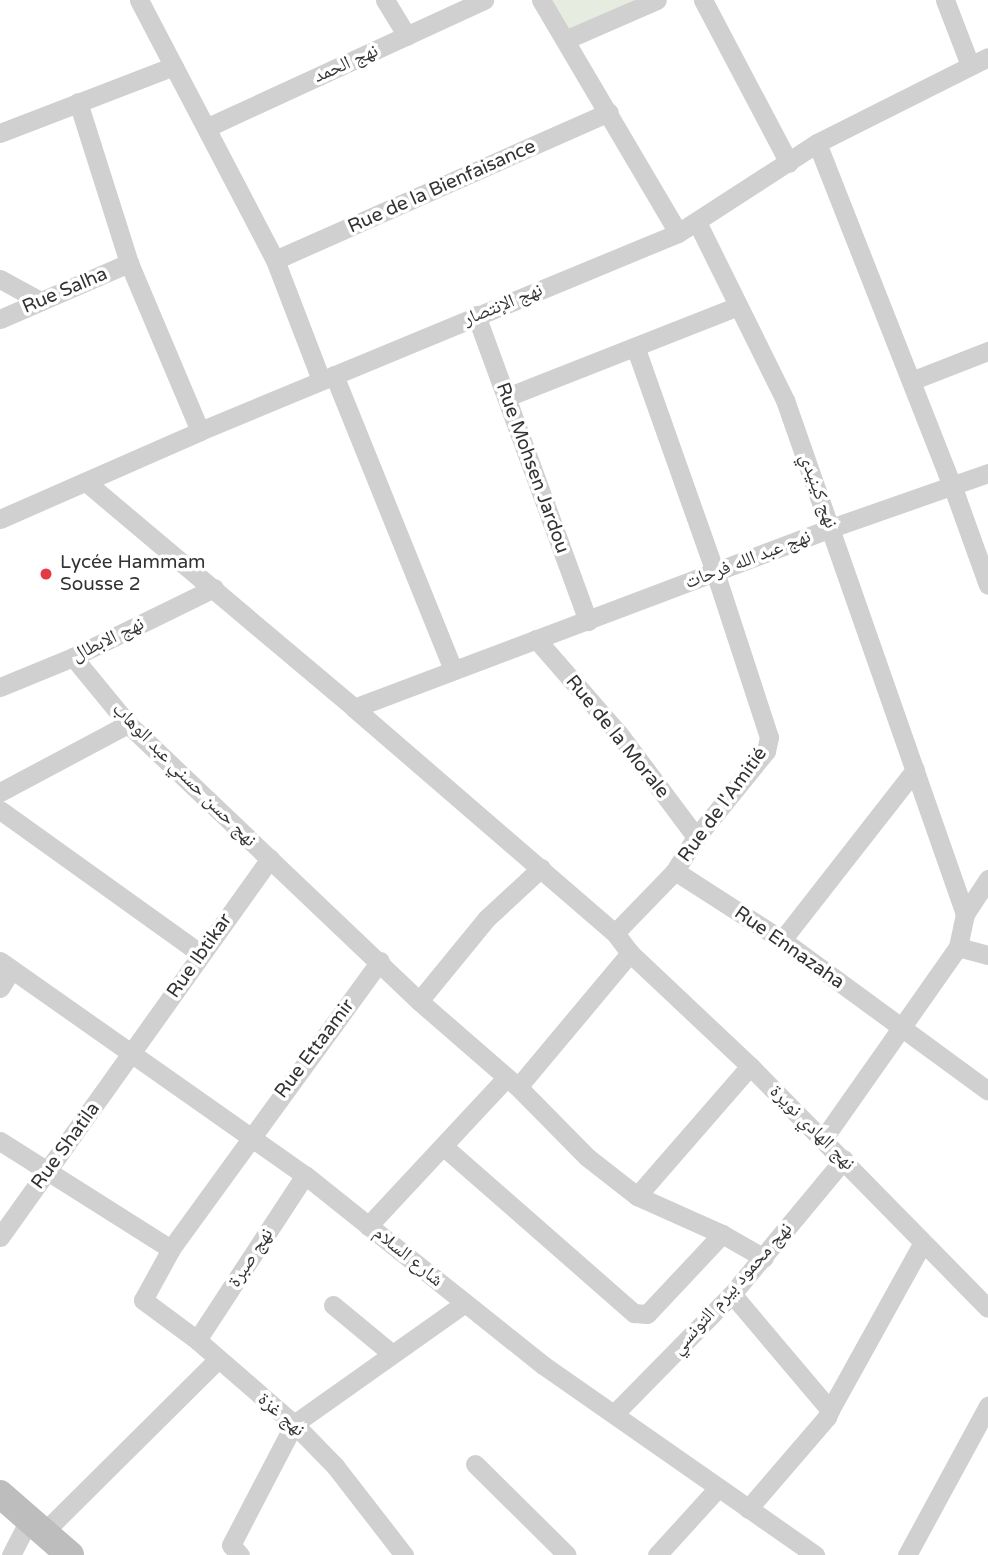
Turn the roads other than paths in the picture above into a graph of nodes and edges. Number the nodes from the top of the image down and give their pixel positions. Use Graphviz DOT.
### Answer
graph roads {
  1 [pos="139,0"];
  2 [pos="385,0"];
  3 [pos="484,0"];
  4 [pos="541,0"];
  5 [pos="657,0"];
  6 [pos="703,0"];
  7 [pos="945,0"];
  8 [pos="407,36"];
  9 [pos="565,40"];
  10 [pos="979,61"];
  11 [pos="174,66"];
  12 [pos="78,102"];
  13 [pos="609,112"];
  14 [pos="208,127"];
  15 [pos="0,133"];
  16 [pos="817,143"];
  17 [pos="789,163"];
  18 [pos="697,222"];
  19 [pos="678,233"];
  20 [pos="275,260"];
  21 [pos="130,263"];
  22 [pos="0,279"];
  23 [pos="40,301"];
  24 [pos="738,306"];
  25 [pos="476,315"];
  26 [pos="0,319"];
  27 [pos="636,349"];
  28 [pos="988,351"];
  29 [pos="327,378"];
  30 [pos="911,380"];
  31 [pos="507,397"];
  32 [pos="200,431"];
  33 [pos="988,473"];
  34 [pos="86,482"];
  35 [pos="952,485"];
  36 [pos="0,519"];
  37 [pos="831,528"];
  38 [pos="715,572"];
  39 [pos="988,585"];
  40 [pos="214,588"];
  41 [pos="588,621"];
  42 [pos="536,639"];
  43 [pos="73,657"];
  44 [pos="453,669"];
  45 [pos="0,687"];
  46 [pos="354,708"];
  47 [pos="128,723"];
  48 [pos="915,770"];
  49 [pos="0,792"];
  50 [pos="0,810"];
  51 [pos="696,837"];
  52 [pos="270,859"];
  53 [pos="541,868"];
  54 [pos="675,871"];
  55 [pos="988,879"];
  56 [pos="965,914"];
  57 [pos="615,933"];
  58 [pos="782,940"];
  59 [pos="958,947"];
  60 [pos="200,953"];
  61 [pos="630,953"];
  62 [pos="988,955"];
  63 [pos="380,961"];
  64 [pos="6,965"];
  65 [pos="0,988"];
  66 [pos="419,1001"];
  67 [pos="901,1029"];
  68 [pos="131,1055"];
  69 [pos="750,1066"];
  70 [pos="512,1083"];
  71 [pos="988,1091"];
  72 [pos="250,1137"];
  73 [pos="823,1139"];
  74 [pos="0,1141"];
  75 [pos="443,1146"];
  76 [pos="844,1159"];
  77 [pos="47,1171"];
  78 [pos="304,1175"];
  79 [pos="637,1196"];
  80 [pos="368,1226"];
  81 [pos="722,1234"];
  82 [pos="0,1237"];
  83 [pos="922,1244"];
  84 [pos="170,1249"];
  85 [pos="764,1258"];
  86 [pos="145,1292"];
  87 [pos="732,1294"];
  88 [pos="465,1303"];
  89 [pos="333,1306"];
  90 [pos="988,1308"];
  91 [pos="197,1340"];
  92 [pos="391,1353"];
  93 [pos="217,1360"];
  94 [pos="988,1406"];
  95 [pos="830,1410"];
  96 [pos="615,1413"];
  97 [pos="294,1424"];
  98 [pos="982,1433"];
  99 [pos="475,1464"];
  100 [pos="718,1488"];
  101 [pos="0,1494"];
  102 [pos="0,1504"];
  103 [pos="748,1509"];
  104 [pos="37,1524"];
  105 [pos="230,1552"];
  106 [pos="11,1555"];
  107 [pos="70,1555"];
  108 [pos="404,1555"];
  109 [pos="566,1555"];
  110 [pos="657,1555"];
  111 [pos="815,1555"];
  112 [pos="908,1555"];
  1 -- 11 [label="street"];
  2 -- 8 [label="street"];
  3 -- 8 [label="street, نهج الحمد"];
  4 -- 9 [label="street"];
  5 -- 9 [label="street"];
  6 -- 17 [label="street"];
  7 -- 10 [label="street"];
  8 -- 14 [label="street, نهج الحمد"];
  9 -- 13 [label="street"];
  10 -- 16 [label="street, نهج الإنتصار"];
  11 -- 12 [label="street"];
  11 -- 14 [label="street"];
  12 -- 15 [label="street"];
  12 -- 21 [label="street"];
  13 -- 19 [label="street"];
  13 -- 20 [label="street, Rue de la Bienfaisance"];
  14 -- 20 [label="street"];
  16 -- 17 [label="street, نهج الإنتصار"];
  16 -- 30 [label="street"];
  17 -- 18 [label="street, نهج الإنتصار"];
  18 -- 19 [label="street, نهج الإنتصار"];
  18 -- 24 [label="street, نهج كينيدي"];
  19 -- 25 [label="street, نهج الإنتصار"];
  20 -- 29 [label="street"];
  21 -- 23 [label="street, Rue Salha"];
  21 -- 32 [label="street"];
  22 -- 23 [label="street"];
  23 -- 26 [label="street, Rue Salha"];
  24 -- 27 [label="street"];
  24 -- 37 [label="street, نهج كينيدي"];
  25 -- 29 [label="street, نهج الإنتصار"];
  25 -- 31 [label="street, Rue Mohsen Jardou"];
  27 -- 31 [label="street"];
  27 -- 38 [label="street, Rue de l'Amitié"];
  28 -- 30 [label="street"];
  29 -- 32 [label="street, نهج الإنتصار"];
  29 -- 44 [label="street"];
  30 -- 35 [label="street"];
  31 -- 41 [label="street, Rue Mohsen Jardou"];
  32 -- 34 [label="street, نهج الإنتصار"];
  33 -- 35 [label="street, نهج عبد الله فرحات"];
  34 -- 36 [label="street, نهج الإنتصار"];
  34 -- 40 [label="street"];
  35 -- 37 [label="street, نهج عبد الله فرحات"];
  35 -- 39 [label="street"];
  37 -- 38 [label="street, نهج عبد الله فرحات"];
  37 -- 48 [label="street, نهج كينيدي"];
  38 -- 41 [label="street, نهج عبد الله فرحات"];
  38 -- 51 [label="street, Rue de l'Amitié"];
  40 -- 43 [label="street, نهج الابطال"];
  40 -- 46 [label="street"];
  41 -- 42 [label="street, نهج عبد الله فرحات"];
  42 -- 44 [label="street, نهج عبد الله فرحات"];
  42 -- 51 [label="street, Rue de la Morale"];
  43 -- 45 [label="street, نهج الابطال"];
  43 -- 47 [label="street, نهج حسن حسني عبد الوهاب"];
  44 -- 46 [label="street, نهج عبد الله فرحات"];
  46 -- 53 [label="street"];
  47 -- 49 [label="street"];
  47 -- 52 [label="street, نهج حسن حسني عبد الوهاب"];
  48 -- 56 [label="street, نهج كينيدي"];
  48 -- 58 [label="street"];
  50 -- 60 [label="street"];
  51 -- 54 [label="street, Rue de l'Amitié"];
  52 -- 60 [label="street, Rue Ibtikar"];
  52 -- 63 [label="street, نهج حسن حسني عبد الوهاب"];
  53 -- 57 [label="street"];
  53 -- 66 [label="street"];
  54 -- 57 [label="street, Rue de l'Amitié"];
  54 -- 58 [label="street, Rue Ennazaha"];
  55 -- 56 [label="street"];
  56 -- 59 [label="street"];
  57 -- 61 [label="street"];
  58 -- 67 [label="street, Rue Ennazaha"];
  59 -- 62 [label="street"];
  59 -- 67 [label="street"];
  60 -- 68 [label="street, Rue Ibtikar"];
  61 -- 69 [label="street, نهج الهادي نويرة"];
  61 -- 70 [label="street"];
  63 -- 66 [label="street, نهج حسن حسني عبد الوهاب"];
  63 -- 72 [label="street, Rue Ettaamir"];
  64 -- 65 [label="street"];
  64 -- 68 [label="street, شارع السلام"];
  66 -- 70 [label="street, نهج حسن حسني عبد الوهاب"];
  67 -- 71 [label="street, Rue Ennazaha"];
  67 -- 73 [label="street"];
  68 -- 72 [label="street, شارع السلام"];
  68 -- 77 [label="street, Rue Shatila"];
  69 -- 73 [label="street, نهج الهادي نويرة"];
  69 -- 79 [label="street"];
  70 -- 75 [label="street"];
  70 -- 79 [label="street, نهج حسن حسني عبد الوهاب"];
  72 -- 78 [label="street, شارع السلام"];
  72 -- 84 [label="street, Rue Ettaamir"];
  73 -- 76 [label="street, نهج الهادي نويرة"];
  74 -- 77 [label="street"];
  75 -- 80 [label="street"];
  75 -- 81 [label="street"];
  76 -- 83 [label="street, نهج الهادي نويرة"];
  76 -- 85 [label="street, نهج محمود بيرم التونسي"];
  77 -- 82 [label="street, Rue Shatila"];
  77 -- 84 [label="street"];
  78 -- 80 [label="street, شارع السلام"];
  78 -- 91 [label="street, نهج صبرة"];
  79 -- 81 [label="street, نهج حسن حسني عبد الوهاب"];
  80 -- 88 [label="street, شارع السلام"];
  81 -- 85 [label="street, نهج حسن حسني عبد الوهاب"];
  83 -- 90 [label="street, نهج الهادي نويرة"];
  83 -- 95 [label="street"];
  84 -- 86 [label="street, Rue Ettaamir"];
  85 -- 87 [label="street, نهج محمود بيرم التونسي"];
  86 -- 91 [label="street, نهج غزة"];
  87 -- 95 [label="street"];
  87 -- 96 [label="street, نهج محمود بيرم التونسي"];
  88 -- 92 [label="street"];
  88 -- 96 [label="street, شارع السلام"];
  89 -- 92 [label="street"];
  91 -- 93 [label="street, نهج غزة"];
  92 -- 97 [label="street"];
  93 -- 97 [label="street, نهج غزة"];
  93 -- 104 [label="street"];
  94 -- 98 [label="street"];
  95 -- 103 [label="street"];
  96 -- 100 [label="street, شارع السلام"];
  97 -- 105 [label="street"];
  97 -- 108 [label="street, نهج غزة"];
  98 -- 112 [label="street"];
  99 -- 109 [label="street"];
  100 -- 103 [label="street, شارع السلام"];
  100 -- 110 [label="street"];
  101 -- 102 [label="street"];
  101 -- 104 [label="main road"];
  103 -- 111 [label="street, شارع السلام"];
  104 -- 106 [label="street"];
  104 -- 107 [label="main road"];
}
